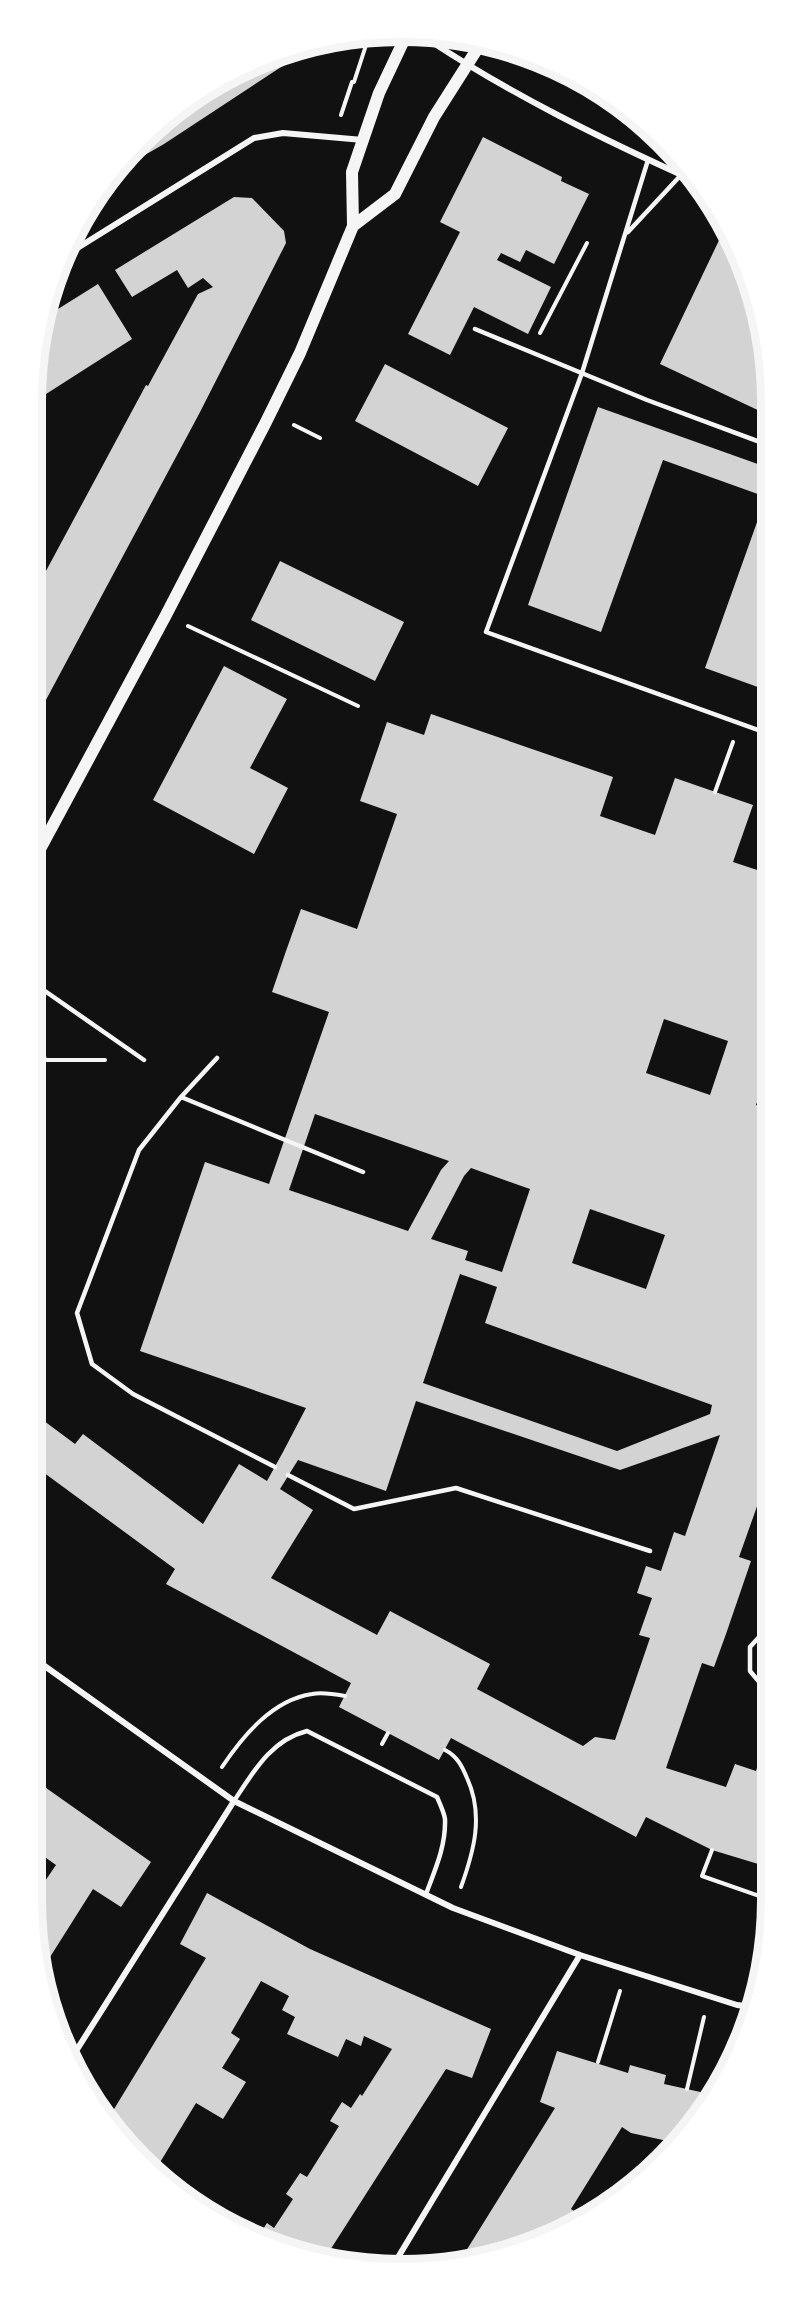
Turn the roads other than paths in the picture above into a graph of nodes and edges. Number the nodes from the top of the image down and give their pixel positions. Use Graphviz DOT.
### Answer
graph roads {
  1 [pos="403,42"];
  2 [pos="435,44"];
  3 [pos="476,50"];
  4 [pos="466,64"];
  5 [pos="363,140"];
  6 [pos="648,160"];
  7 [pos="681,175"];
  8 [pos="353,226"];
  9 [pos="626,235"];
  10 [pos="76,249"];
  11 [pos="475,329"];
  12 [pos="582,373"];
  13 [pos="761,442"];
  14 [pos="761,731"];
  15 [pos="42,845"];
  16 [pos="42,989"];
  17 [pos="217,1058"];
  18 [pos="144,1060"];
  19 [pos="181,1097"];
  20 [pos="363,1172"];
  21 [pos="275,1467"];
  22 [pos="288,1475"];
  23 [pos="650,1551"];
  24 [pos="761,1635"];
  25 [pos="42,1664"];
  26 [pos="761,1684"];
  27 [pos="234,1801"];
  28 [pos="426,1894"];
  29 [pos="580,1955"];
  30 [pos="745,2005"];
  31 [pos="76,2052"];
  32 [pos="397,2259"];
  1 -- 5 [label="main road"];
  2 -- 4 [label="street"];
  3 -- 4 [label="main road"];
  4 -- 6 [label="street"];
  4 -- 8 [label="main road"];
  5 -- 8 [label="main road"];
  5 -- 10 [label="street"];
  6 -- 7 [label="street"];
  6 -- 9 [label="lane"];
  7 -- 9 [label="lane"];
  8 -- 15 [label="main road"];
  9 -- 12 [label="lane"];
  11 -- 12 [label="lane"];
  12 -- 13 [label="lane"];
  12 -- 14 [label="lane"];
  16 -- 18 [label="lane"];
  17 -- 19 [label="lane"];
  19 -- 20 [label="lane"];
  19 -- 21 [label="lane"];
  22 -- 23 [label="lane"];
  24 -- 26 [label="lane"];
  25 -- 27 [label="street"];
  27 -- 28 [label="street"];
  27 -- 28 [label="lane"];
  27 -- 31 [label="street"];
  28 -- 29 [label="street"];
  29 -- 30 [label="street"];
  29 -- 32 [label="street"];
}
